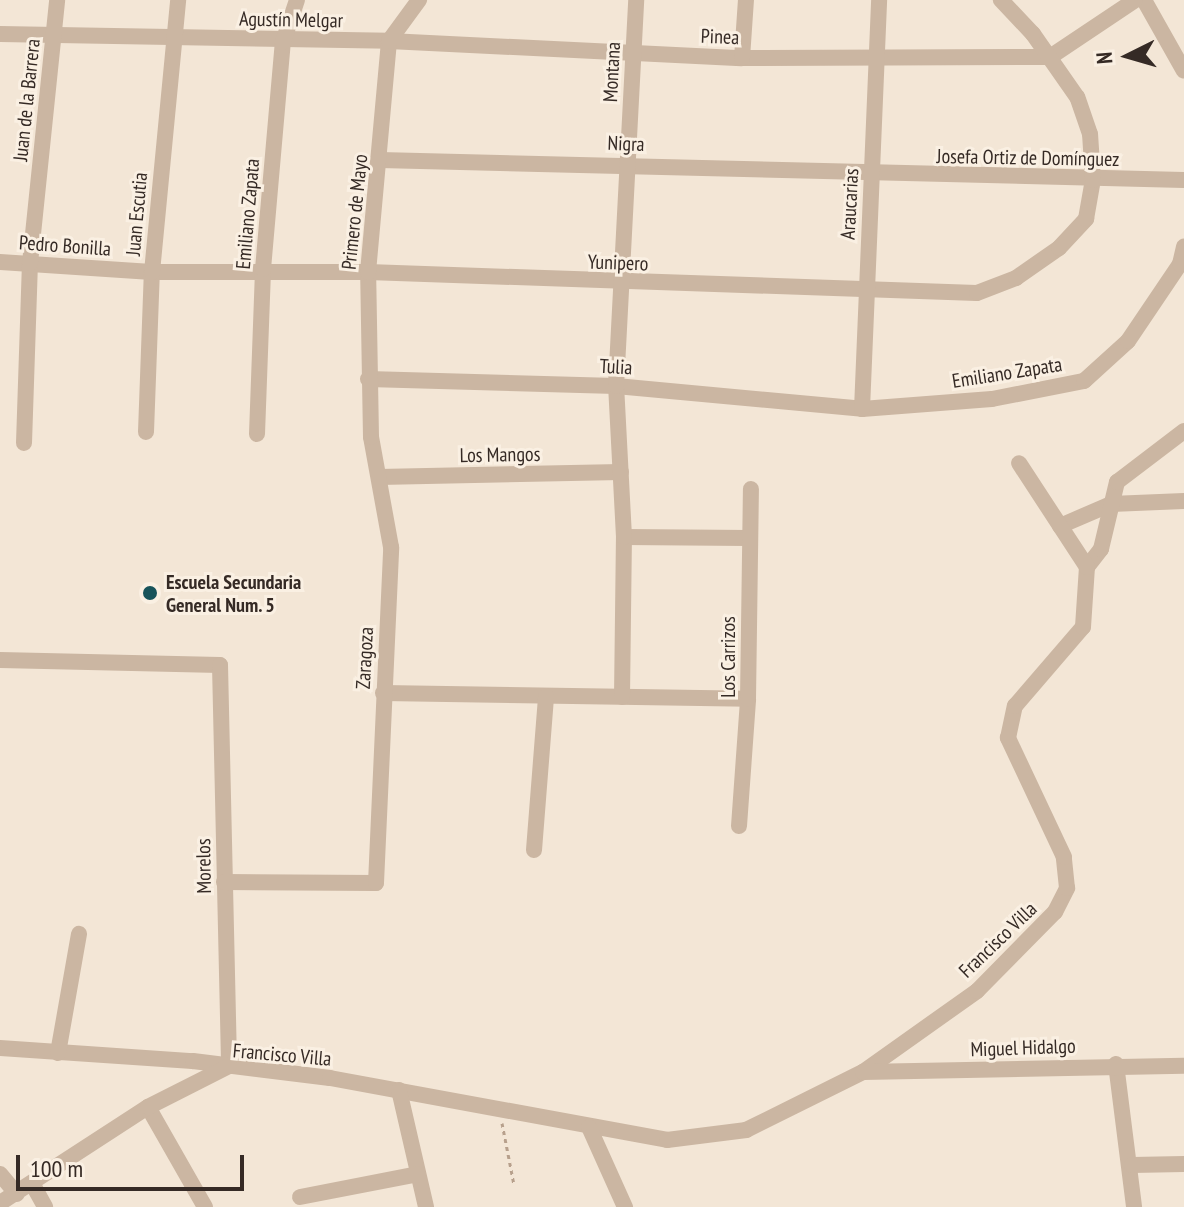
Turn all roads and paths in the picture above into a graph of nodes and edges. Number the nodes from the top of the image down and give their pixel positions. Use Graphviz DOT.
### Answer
graph roads {
  1 [pos="57,0"];
  2 [pos="178,0"];
  3 [pos="297,0"];
  4 [pos="419,0"];
  5 [pos="636,0"];
  6 [pos="746,0"];
  7 [pos="879,0"];
  8 [pos="1001,0"];
  9 [pos="1135,0"];
  10 [pos="1144,0"];
  11 [pos="0,34"];
  12 [pos="54,35"];
  13 [pos="172,36"];
  14 [pos="389,41"];
  15 [pos="283,42"];
  16 [pos="633,53"];
  17 [pos="1050,57"];
  18 [pos="742,58"];
  19 [pos="877,59"];
  20 [pos="1184,71"];
  21 [pos="380,160"];
  22 [pos="627,164"];
  23 [pos="872,175"];
  24 [pos="1093,180"];
  25 [pos="1184,180"];
  26 [pos="1184,246"];
  27 [pos="0,262"];
  28 [pos="30,263"];
  29 [pos="263,269"];
  30 [pos="152,272"];
  31 [pos="368,272"];
  32 [pos="620,284"];
  33 [pos="867,288"];
  34 [pos="368,379"];
  35 [pos="616,386"];
  36 [pos="862,409"];
  37 [pos="1184,431"];
  38 [pos="146,432"];
  39 [pos="257,434"];
  40 [pos="371,437"];
  41 [pos="24,443"];
  42 [pos="1019,463"];
  43 [pos="621,472"];
  44 [pos="379,477"];
  45 [pos="751,489"];
  46 [pos="1184,501"];
  47 [pos="1111,504"];
  48 [pos="1060,526"];
  49 [pos="624,537"];
  50 [pos="748,538"];
  51 [pos="1087,567"];
  52 [pos="0,660"];
  53 [pos="383,693"];
  54 [pos="546,696"];
  55 [pos="622,697"];
  56 [pos="748,699"];
  57 [pos="739,826"];
  58 [pos="534,850"];
  59 [pos="224,882"];
  60 [pos="79,934"];
  61 [pos="0,1048"];
  62 [pos="58,1053"];
  63 [pos="1116,1064"];
  64 [pos="229,1066"];
  65 [pos="1184,1066"];
  66 [pos="863,1072"];
  67 [pos="399,1090"];
  68 [pos="148,1107"];
  69 [pos="500,1108"];
  70 [pos="589,1127"];
  71 [pos="1184,1164"];
  72 [pos="1132,1165"];
  73 [pos="0,1174"];
  74 [pos="418,1174"];
  75 [pos="33,1185"];
  76 [pos="514,1185"];
  77 [pos="17,1194"];
  78 [pos="300,1197"];
  79 [pos="0,1203"];
  80 [pos="202,1206"];
  81 [pos="45,1207"];
  82 [pos="426,1207"];
  83 [pos="625,1207"];
  84 [pos="1134,1207"];
  1 -- 12 [label="street, Juan de la Barrera"];
  2 -- 13 [label="street, Juan Escutia"];
  3 -- 15 [label="street, Emiliano Zapata"];
  4 -- 14 [label="street"];
  5 -- 16 [label="street, Montana"];
  6 -- 18 [label="street"];
  7 -- 19 [label="street, Araucarias"];
  8 -- 17 [label="street"];
  9 -- 17 [label="street"];
  10 -- 20 [label="street"];
  11 -- 12 [label="street, Agustín Melgar"];
  12 -- 13 [label="street, Agustín Melgar"];
  12 -- 28 [label="street, Juan de la Barrera"];
  13 -- 15 [label="street, Agustín Melgar"];
  13 -- 30 [label="street, Juan Escutia"];
  14 -- 15 [label="street, Agustín Melgar"];
  14 -- 16 [label="street, Pinea"];
  14 -- 21 [label="street, Primero de Mayo"];
  15 -- 29 [label="street, Emiliano Zapata"];
  16 -- 18 [label="street, Pinea"];
  16 -- 22 [label="street, Montana"];
  17 -- 19 [label="street, Pinea"];
  17 -- 24 [label="street"];
  18 -- 19 [label="street, Pinea"];
  19 -- 23 [label="street, Araucarias"];
  21 -- 22 [label="street, Nigra"];
  21 -- 31 [label="street, Primero de Mayo"];
  22 -- 23 [label="street, Nigra"];
  22 -- 32 [label="street, Montana"];
  23 -- 24 [label="street, Josefa Ortiz de Domínguez"];
  23 -- 33 [label="street, Araucarias"];
  24 -- 25 [label="street, Josefa Ortiz de Domínguez"];
  24 -- 33 [label="street"];
  26 -- 36 [label="street, Emiliano Zapata"];
  27 -- 28 [label="street, Pedro Bonilla"];
  28 -- 30 [label="street, Pedro Bonilla"];
  28 -- 41 [label="street, Juan de la Barrera"];
  29 -- 30 [label="street, Pedro Bonilla"];
  29 -- 31 [label="street, Pedro Bonilla"];
  29 -- 39 [label="street, Emiliano Zapata"];
  30 -- 38 [label="street, Juan Escutia"];
  31 -- 32 [label="street, Yunipero"];
  31 -- 34 [label="street, Primero de Mayo"];
  32 -- 33 [label="street, Yunipero"];
  32 -- 35 [label="street, Montana"];
  33 -- 36 [label="street, Araucarias"];
  34 -- 35 [label="street, Tulia"];
  34 -- 40 [label="street, Primero de Mayo"];
  35 -- 36 [label="street, Tulia"];
  35 -- 43 [label="street, Montana"];
  37 -- 47 [label="street"];
  40 -- 44 [label="street, Zaragoza"];
  42 -- 48 [label="street"];
  43 -- 44 [label="street, Los Mangos"];
  43 -- 49 [label="street, Montana"];
  44 -- 53 [label="street, Zaragoza"];
  45 -- 50 [label="street, Los Carrizos"];
  46 -- 47 [label="street"];
  47 -- 48 [label="street"];
  47 -- 51 [label="street"];
  48 -- 51 [label="street"];
  49 -- 50 [label="street"];
  49 -- 55 [label="street, Montana"];
  50 -- 56 [label="street, Los Carrizos"];
  51 -- 66 [label="street, Francisco Villa"];
  52 -- 59 [label="street, Morelos"];
  53 -- 54 [label="street"];
  53 -- 59 [label="street, Zaragoza"];
  54 -- 55 [label="street"];
  54 -- 58 [label="street"];
  55 -- 56 [label="street"];
  56 -- 57 [label="street, Los Carrizos"];
  59 -- 64 [label="street, Morelos"];
  60 -- 62 [label="street"];
  61 -- 62 [label="street"];
  62 -- 64 [label="street"];
  63 -- 65 [label="street, Miguel Hidalgo"];
  63 -- 66 [label="street, Miguel Hidalgo"];
  63 -- 72 [label="street"];
  64 -- 67 [label="street, Francisco Villa"];
  64 -- 68 [label="street, Francisco Villa"];
  66 -- 70 [label="street, Francisco Villa"];
  67 -- 69 [label="street, Francisco Villa"];
  67 -- 74 [label="street"];
  68 -- 75 [label="street, Francisco Villa"];
  68 -- 80 [label="street"];
  69 -- 70 [label="street, Francisco Villa"];
  69 -- 76 [label="path"];
  70 -- 83 [label="street"];
  71 -- 72 [label="street"];
  72 -- 84 [label="street"];
  73 -- 77 [label="street"];
  74 -- 78 [label="street"];
  74 -- 82 [label="street"];
  75 -- 77 [label="street, Francisco Villa"];
  75 -- 81 [label="street"];
  77 -- 79 [label="street, Francisco Villa"];
}
